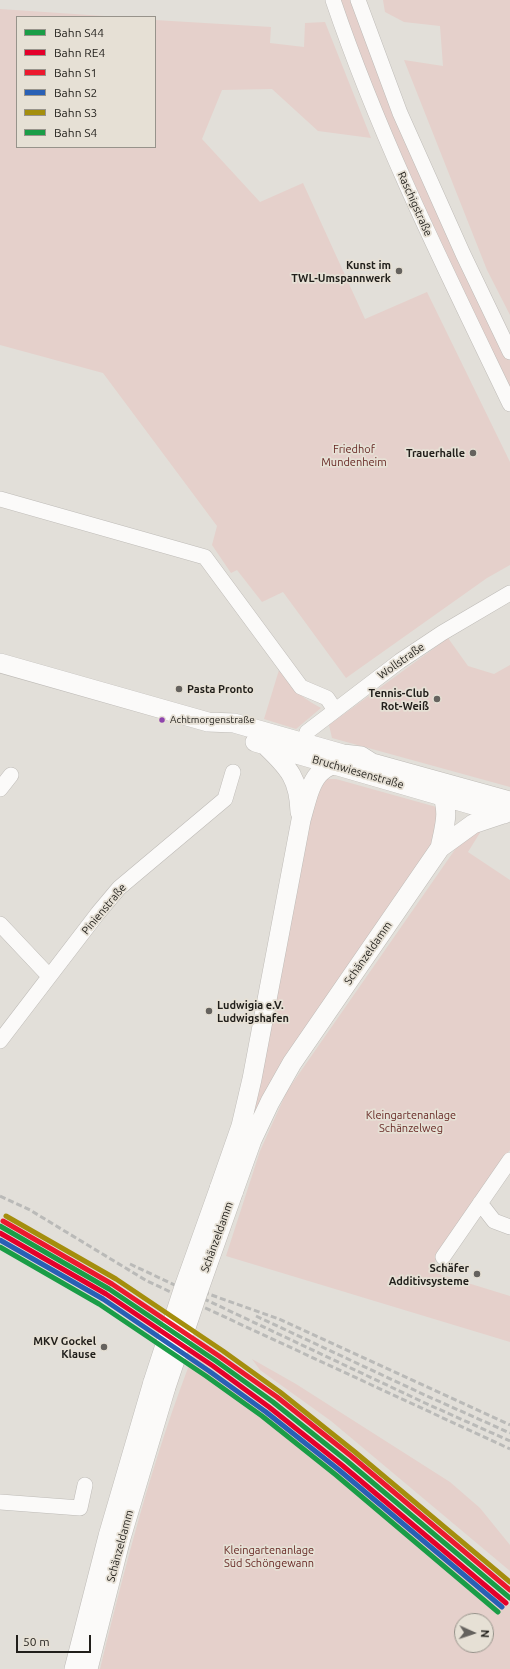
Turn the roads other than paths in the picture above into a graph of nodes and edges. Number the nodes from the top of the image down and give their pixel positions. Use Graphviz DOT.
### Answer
graph roads {
  1 [pos="333,0"];
  2 [pos="358,0"];
  3 [pos="400,113"];
  4 [pos="378,122"];
  5 [pos="510,352"];
  6 [pos="510,404"];
  7 [pos="0,499"];
  8 [pos="510,593"];
  9 [pos="0,663"];
  10 [pos="335,710"];
  11 [pos="208,722"];
  12 [pos="304,742"];
  13 [pos="265,745"];
  14 [pos="372,762"];
  15 [pos="331,765"];
  16 [pos="233,772"];
  17 [pos="11,775"];
  18 [pos="0,789"];
  19 [pos="440,789"];
  20 [pos="508,810"];
  21 [pos="301,820"];
  22 [pos="440,848"];
  23 [pos="0,924"];
  24 [pos="49,976"];
  25 [pos="0,1041"];
  26 [pos="510,1160"];
  27 [pos="226,1191"];
  28 [pos="480,1203"];
  29 [pos="510,1227"];
  30 [pos="443,1257"];
  31 [pos="160,1384"];
  32 [pos="85,1485"];
  33 [pos="0,1502"];
  34 [pos="74,1669"];
  35 [pos="88,1669"];
  1 -- 4 [label="street, Raschigstraße"];
  2 -- 3 [label="street"];
  3 -- 4 [label="street"];
  3 -- 5 [label="street"];
  4 -- 6 [label="street, Raschigstraße"];
  7 -- 10 [label="street"];
  8 -- 10 [label="street, Wollstraße"];
  9 -- 11 [label="main road, Bruchwiesenstraße"];
  10 -- 12 [label="street, Wollstraße"];
  11 -- 12 [label="main road, Bruchwiesenstraße"];
  11 -- 13 [label="main road, Bruchwiesenstraße"];
  12 -- 14 [label="main road, Bruchwiesenstraße"];
  13 -- 15 [label="main road, Bruchwiesenstraße"];
  13 -- 21 [label="main road, Schänzeldamm"];
  14 -- 15 [label="main road, Schänzeldamm"];
  14 -- 19 [label="main road, Bruchwiesenstraße"];
  15 -- 19 [label="main road, Bruchwiesenstraße"];
  15 -- 21 [label="main road, Schänzeldamm"];
  16 -- 24 [label="street, Pinienstraße"];
  17 -- 18 [label="street"];
  19 -- 20 [label="main road, Bruchwiesenstraße"];
  19 -- 22 [label="main road, Schänzeldamm"];
  20 -- 22 [label="main road, Schänzeldamm"];
  21 -- 27 [label="main road, Schänzeldamm"];
  22 -- 27 [label="main road, Schänzeldamm"];
  23 -- 24 [label="street"];
  24 -- 25 [label="street, Pinienstraße"];
  26 -- 28 [label="street"];
  27 -- 31 [label="main road, Schänzeldamm, bridge"];
  28 -- 29 [label="street"];
  28 -- 30 [label="street"];
  31 -- 34 [label="main road, Schänzeldamm"];
  31 -- 35 [label="main road, Schänzeldamm"];
  32 -- 33 [label="street"];
}
